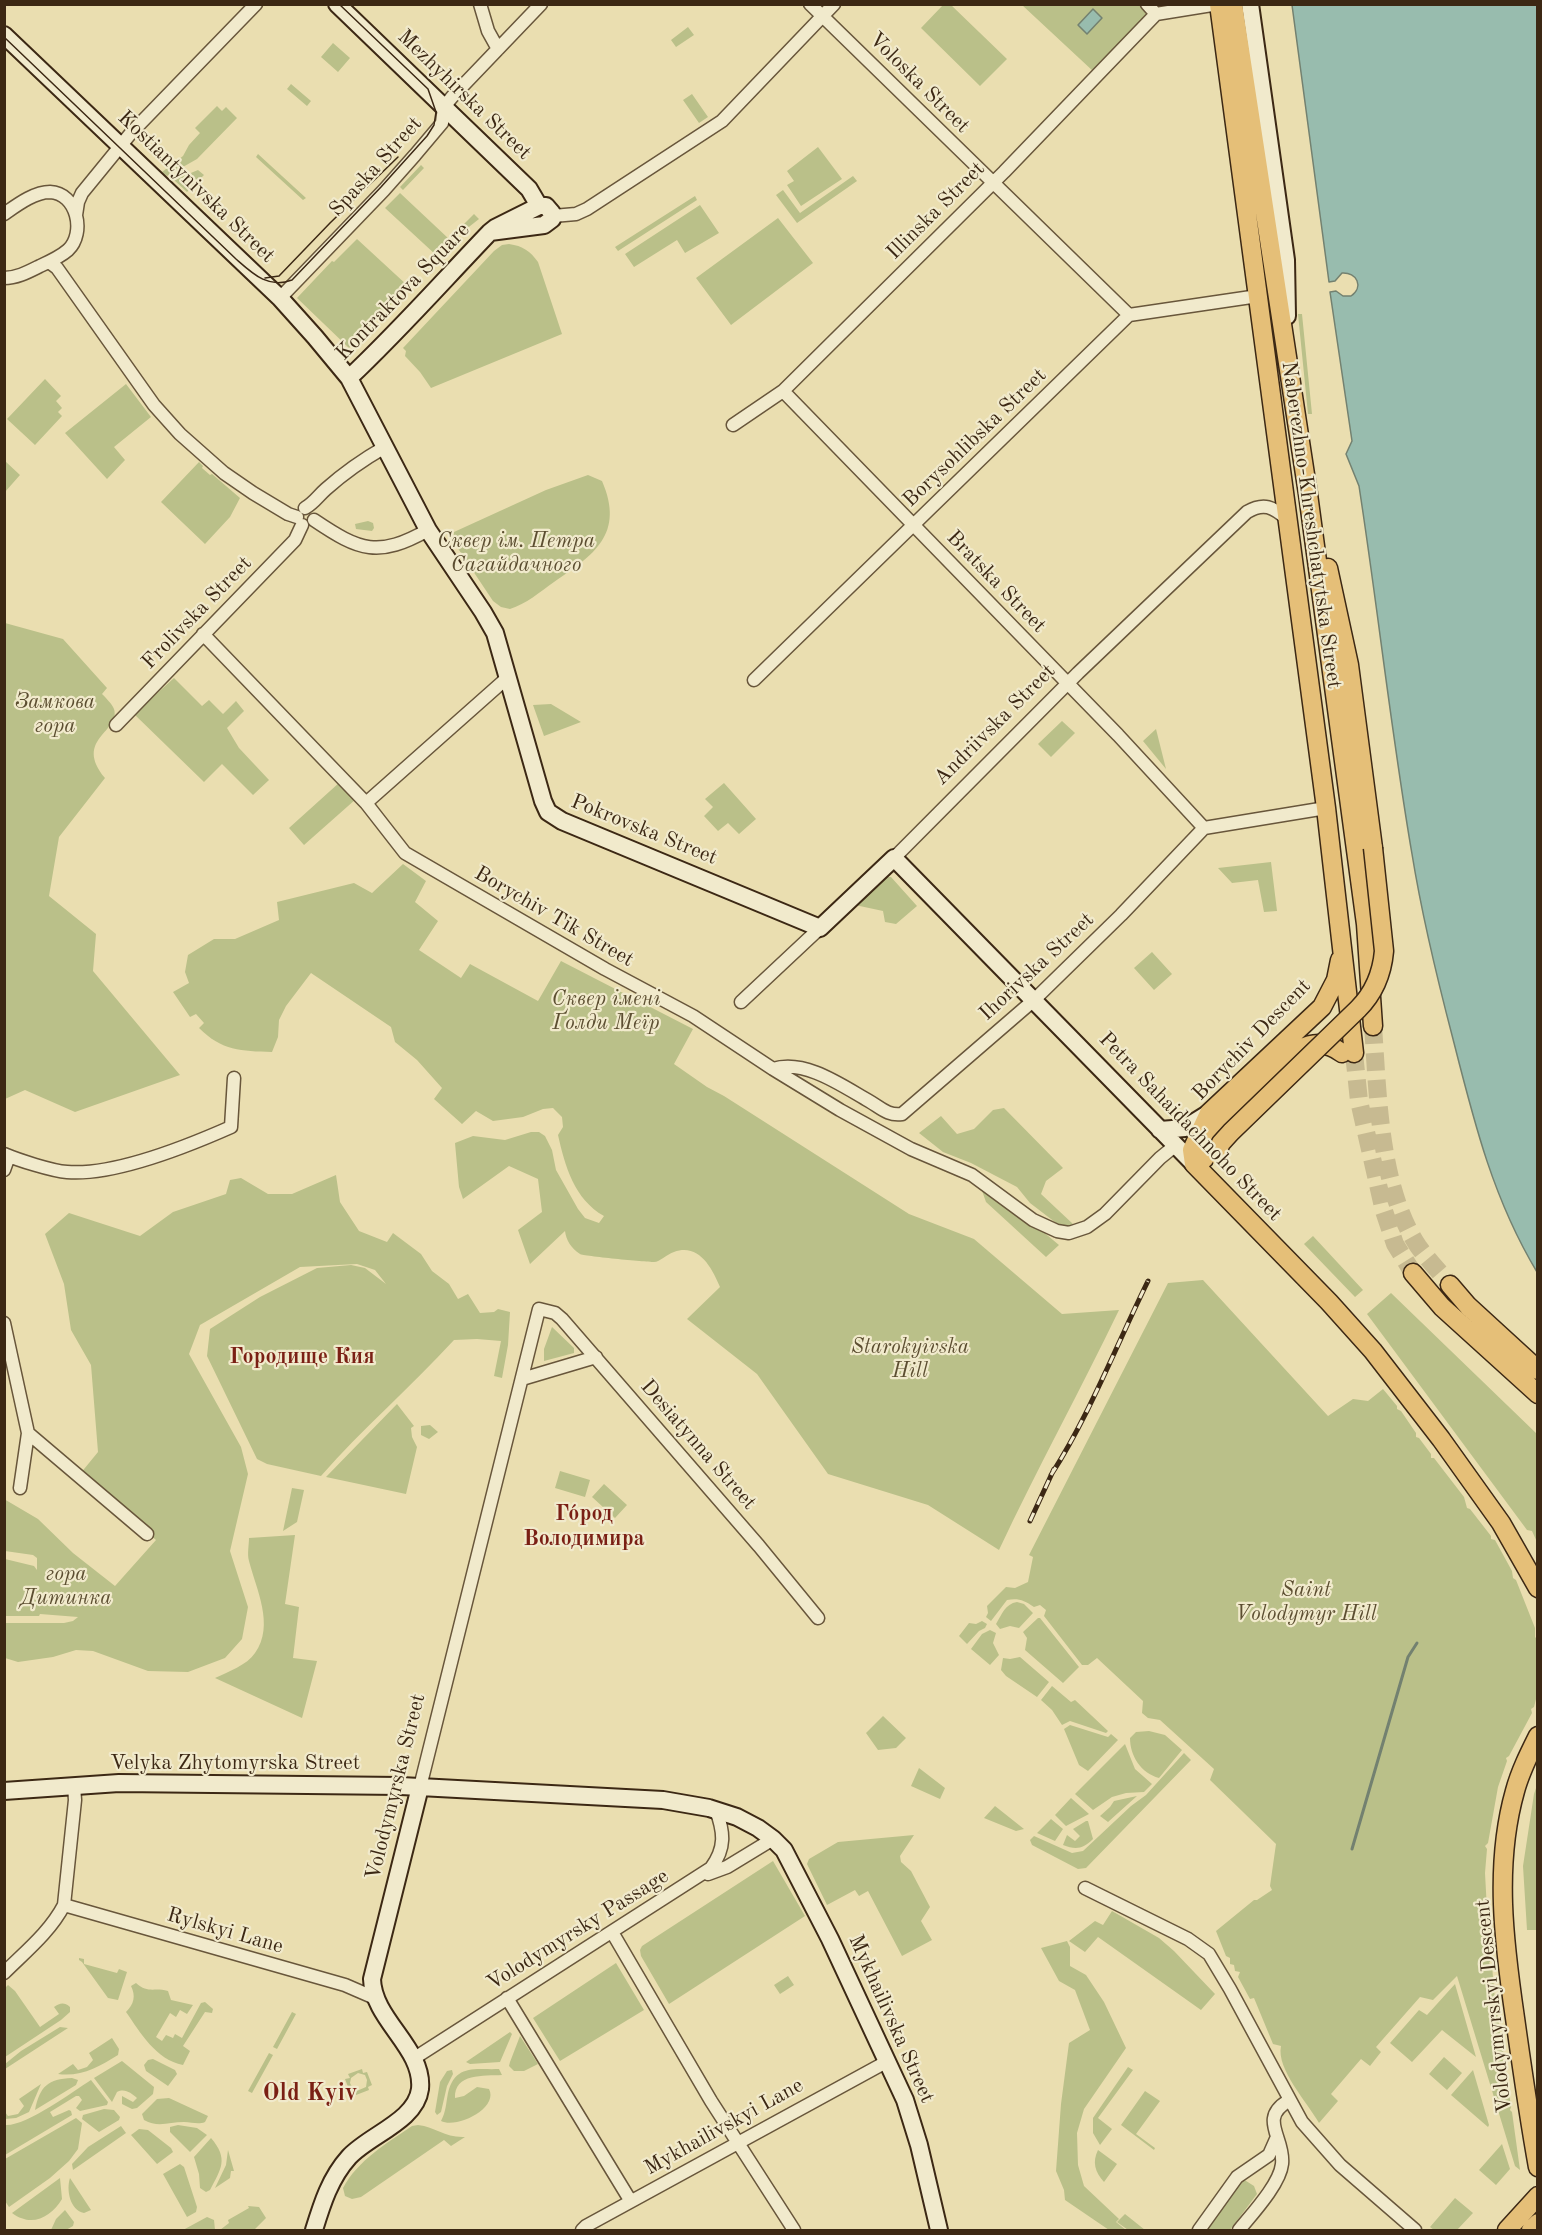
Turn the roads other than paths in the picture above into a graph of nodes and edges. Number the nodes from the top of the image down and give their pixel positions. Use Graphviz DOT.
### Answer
graph roads {
  1 [pos="256,4"];
  2 [pos="337,4"];
  3 [pos="480,4"];
  4 [pos="542,4"];
  5 [pos="810,4"];
  6 [pos="834,4"];
  7 [pos="1219,4"];
  8 [pos="1233,4"];
  9 [pos="1250,4"];
  10 [pos="1151,9"];
  11 [pos="823,17"];
  12 [pos="4,35"];
  13 [pos="498,49"];
  14 [pos="444,107"];
  15 [pos="122,147"];
  16 [pos="93,179"];
  17 [pos="993,182"];
  18 [pos="57,193"];
  19 [pos="540,210"];
  20 [pos="4,214"];
  21 [pos="76,215"];
  22 [pos="49,262"];
  23 [pos="4,278"];
  24 [pos="1258,297"];
  25 [pos="280,298"];
  26 [pos="1129,315"];
  27 [pos="349,378"];
  28 [pos="1289,380"];
  29 [pos="783,391"];
  30 [pos="733,425"];
  31 [pos="385,447"];
  32 [pos="1308,494"];
  33 [pos="308,514"];
  34 [pos="1287,519"];
  35 [pos="914,524"];
  36 [pos="428,530"];
  37 [pos="203,634"];
  38 [pos="507,678"];
  39 [pos="754,680"];
  40 [pos="1068,683"];
  41 [pos="116,725"];
  42 [pos="366,803"];
  43 [pos="1326,808"];
  44 [pos="1204,828"];
  45 [pos="894,858"];
  46 [pos="820,927"];
  47 [pos="1343,946"];
  48 [pos="1034,1000"];
  49 [pos="741,1002"];
  50 [pos="1373,1026"];
  51 [pos="773,1069"];
  52 [pos="234,1078"];
  53 [pos="1209,1113"];
  54 [pos="1160,1130"];
  55 [pos="1176,1145"];
  56 [pos="7,1155"];
  57 [pos="1194,1164"];
  58 [pos="4,1170"];
  59 [pos="1216,1186"];
  60 [pos="1413,1274"];
  61 [pos="1450,1286"];
  62 [pos="539,1309"];
  63 [pos="4,1323"];
  64 [pos="596,1357"];
  65 [pos="1538,1370"];
  66 [pos="522,1379"];
  67 [pos="1538,1394"];
  68 [pos="28,1433"];
  69 [pos="20,1488"];
  70 [pos="147,1534"];
  71 [pos="1538,1588"];
  72 [pos="818,1618"];
  73 [pos="1538,1736"];
  74 [pos="74,1786"];
  75 [pos="420,1787"];
  76 [pos="4,1791"];
  77 [pos="716,1810"];
  78 [pos="774,1839"];
  79 [pos="701,1877"];
  80 [pos="1085,1888"];
  81 [pos="64,1905"];
  82 [pos="612,1932"];
  83 [pos="4,1973"];
  84 [pos="375,1998"];
  85 [pos="507,1998"];
  86 [pos="413,2059"];
  87 [pos="888,2061"];
  88 [pos="1531,2088"];
  89 [pos="1288,2101"];
  90 [pos="1277,2137"];
  91 [pos="737,2143"];
  92 [pos="1538,2167"];
  93 [pos="1538,2196"];
  94 [pos="630,2200"];
  95 [pos="1538,2223"];
  96 [pos="316,2230"];
  97 [pos="582,2230"];
  98 [pos="794,2230"];
  99 [pos="939,2230"];
  100 [pos="1199,2230"];
  101 [pos="1239,2230"];
  102 [pos="1415,2230"];
  103 [pos="1507,2230"];
  104 [pos="1531,2230"];
  1 -- 15 [label="street"];
  2 -- 14 [label="street, Mezhyhirska Street"];
  3 -- 13 [label="street"];
  4 -- 13 [label="street, Spaska Street"];
  5 -- 11 [label="street, Voloska Street"];
  6 -- 11 [label="street"];
  7 -- 10 [label="street"];
  7 -- 24 [label="main road, Naberezhno-Khreshchatytska Street"];
  8 -- 28 [label="main road, Naberezhno-Khreshchatytska Street"];
  9 -- 28 [label="street"];
  10 -- 17 [label="street, Illinska Street"];
  11 -- 17 [label="street, Voloska Street"];
  11 -- 19 [label="street"];
  12 -- 15 [label="street, Kostiantynivska Street"];
  13 -- 14 [label="street, Spaska Street"];
  14 -- 19 [label="street, Mezhyhirska Street"];
  14 -- 25 [label="street, Spaska Street"];
  15 -- 16 [label="street"];
  15 -- 25 [label="street, Kostiantynivska Street"];
  16 -- 18 [label="street"];
  16 -- 21 [label="street"];
  17 -- 26 [label="street, Voloska Street"];
  17 -- 29 [label="street, Illinska Street"];
  18 -- 20 [label="street"];
  18 -- 21 [label="street"];
  19 -- 27 [label="street, Kontraktova Square"];
  21 -- 22 [label="street"];
  22 -- 23 [label="street"];
  22 -- 33 [label="street"];
  24 -- 26 [label="street"];
  24 -- 34 [label="main road, Naberezhno-Khreshchatytska Street"];
  25 -- 27 [label="street, Kostiantynivska Street"];
  26 -- 35 [label="street, Borysohlibska Street"];
  27 -- 31 [label="street, Kontraktova Square"];
  28 -- 32 [label="main road, Naberezhno-Khreshchatytska Street"];
  29 -- 30 [label="street, Illinska Street"];
  29 -- 35 [label="street, Bratska Street"];
  31 -- 33 [label="street"];
  31 -- 36 [label="street, Kontraktova Square"];
  32 -- 50 [label="main road, Naberezhno-Khreshchatytska Street"];
  32 -- 59 [label="main road, bridge"];
  33 -- 36 [label="street"];
  33 -- 37 [label="street, Frolivska Street"];
  34 -- 40 [label="street, Andriivska Street"];
  34 -- 43 [label="main road, Naberezhno-Khreshchatytska Street"];
  35 -- 39 [label="street, Borysohlibska Street"];
  35 -- 40 [label="street, Bratska Street"];
  36 -- 38 [label="street, Kontraktova Square"];
  37 -- 41 [label="street, Frolivska Street"];
  37 -- 42 [label="street, Borychiv Tik Street"];
  38 -- 42 [label="street"];
  38 -- 46 [label="street, Pokrovska Street"];
  40 -- 44 [label="street, Bratska Street"];
  40 -- 45 [label="street, Andriivska Street"];
  42 -- 51 [label="street, Borychiv Tik Street"];
  43 -- 44 [label="street"];
  43 -- 47 [label="main road, Naberezhno-Khreshchatytska Street"];
  44 -- 48 [label="street, Ihorivska Street"];
  45 -- 46 [label="street, Andriivska Street"];
  45 -- 48 [label="street, Petra Sahaidachnoho Street"];
  46 -- 49 [label="street, Andriivska Street"];
  47 -- 53 [label="main road, Borychiv Descent"];
  47 -- 59 [label="main road, Naberezhno-Khreshchatytska Street"];
  48 -- 51 [label="street, Ihorivska Street"];
  48 -- 54 [label="street, Petra Sahaidachnoho Street"];
  51 -- 55 [label="street, Borychiv Tik Street"];
  52 -- 56 [label="street"];
  53 -- 54 [label="street"];
  53 -- 57 [label="main road, Borychiv Descent"];
  54 -- 55 [label="street, Petra Sahaidachnoho Street"];
  55 -- 57 [label="street, Petra Sahaidachnoho Street"];
  56 -- 58 [label="street"];
  57 -- 59 [label="main road, Petra Sahaidachnoho Street"];
  59 -- 71 [label="main road, Petra Sahaidachnoho Street"];
  60 -- 67 [label="main road"];
  61 -- 65 [label="main road"];
  62 -- 64 [label="street, Desiatynna Street"];
  62 -- 66 [label="street, Volodymyrska Street"];
  63 -- 68 [label="street"];
  64 -- 66 [label="street"];
  64 -- 72 [label="street, Desiatynna Street"];
  66 -- 75 [label="street, Volodymyrska Street"];
  68 -- 69 [label="street"];
  68 -- 70 [label="street"];
  73 -- 88 [label="main road, Volodymyrskyi Descent"];
  74 -- 75 [label="street, Velyka Zhytomyrska Street"];
  74 -- 76 [label="street, Velyka Zhytomyrska Street"];
  74 -- 81 [label="street"];
  75 -- 77 [label="street, Velyka Zhytomyrska Street"];
  75 -- 84 [label="street, Volodymyrska Street"];
  77 -- 78 [label="street, Velyka Zhytomyrska Street"];
  77 -- 79 [label="street, Volodymyrsky Passage"];
  78 -- 79 [label="street"];
  78 -- 87 [label="street, Mykhailivska Street"];
  79 -- 82 [label="street, Volodymyrsky Passage"];
  80 -- 89 [label="street"];
  81 -- 83 [label="street"];
  81 -- 84 [label="street, Rylskyi Lane"];
  82 -- 85 [label="street, Volodymyrsky Passage"];
  82 -- 91 [label="street"];
  84 -- 86 [label="street, Volodymyrska Street"];
  85 -- 86 [label="street, Volodymyrsky Passage"];
  85 -- 94 [label="street"];
  86 -- 96 [label="street, Volodymyrska Street"];
  87 -- 91 [label="street, Mykhailivskyi Lane"];
  87 -- 99 [label="street, Mykhailivska Street"];
  88 -- 92 [label="main road, Volodymyrskyi Descent"];
  89 -- 90 [label="street"];
  89 -- 102 [label="street"];
  90 -- 100 [label="street"];
  90 -- 101 [label="street"];
  91 -- 94 [label="street, Mykhailivskyi Lane"];
  91 -- 98 [label="street"];
  93 -- 103 [label="main road"];
  94 -- 97 [label="street, Mykhailivskyi Lane"];
  95 -- 104 [label="main road"];
}
